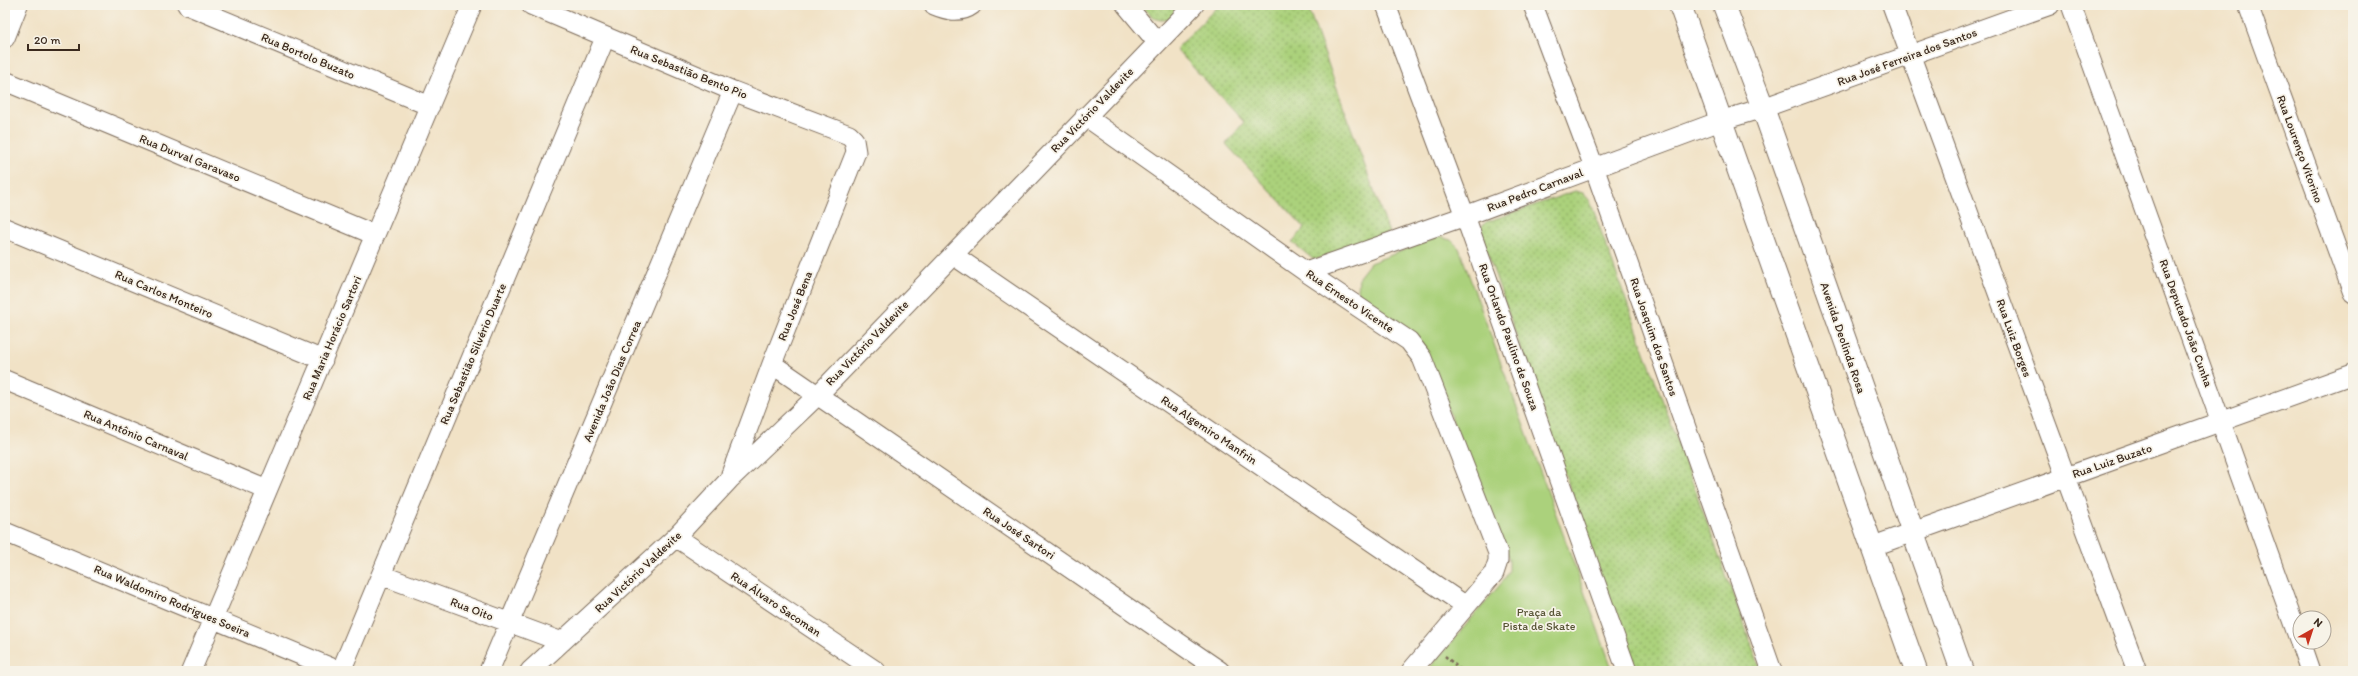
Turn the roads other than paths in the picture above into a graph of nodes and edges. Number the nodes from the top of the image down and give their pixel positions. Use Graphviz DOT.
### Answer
graph roads {
  1 [pos="18,5"];
  2 [pos="187,5"];
  3 [pos="472,5"];
  4 [pos="531,5"];
  5 [pos="934,5"];
  6 [pos="972,5"];
  7 [pos="1126,5"];
  8 [pos="1194,5"];
  9 [pos="1386,5"];
  10 [pos="1533,5"];
  11 [pos="1680,5"];
  12 [pos="1724,5"];
  13 [pos="1892,5"];
  14 [pos="2050,5"];
  15 [pos="2071,5"];
  16 [pos="2248,5"];
  17 [pos="5,38"];
  18 [pos="605,38"];
  19 [pos="1157,42"];
  20 [pos="1911,56"];
  21 [pos="5,81"];
  22 [pos="733,91"];
  23 [pos="430,106"];
  24 [pos="1763,108"];
  25 [pos="1086,116"];
  26 [pos="1723,120"];
  27 [pos="849,135"];
  28 [pos="1594,167"];
  29 [pos="1465,216"];
  30 [pos="5,228"];
  31 [pos="375,235"];
  32 [pos="952,255"];
  33 [pos="1306,272"];
  34 [pos="2353,293"];
  35 [pos="322,360"];
  36 [pos="772,364"];
  37 [pos="2353,374"];
  38 [pos="5,380"];
  39 [pos="818,395"];
  40 [pos="2221,423"];
  41 [pos="2065,477"];
  42 [pos="729,480"];
  43 [pos="267,490"];
  44 [pos="5,532"];
  45 [pos="1911,532"];
  46 [pos="676,537"];
  47 [pos="1871,547"];
  48 [pos="381,575"];
  49 [pos="1466,606"];
  50 [pos="214,618"];
  51 [pos="2292,620"];
  52 [pos="510,624"];
  53 [pos="562,642"];
  54 [pos="2303,650"];
  55 [pos="191,671"];
  56 [pos="340,671"];
  57 [pos="489,671"];
  58 [pos="530,671"];
  59 [pos="876,671"];
  60 [pos="1220,671"];
  61 [pos="1411,671"];
  62 [pos="1627,671"];
  63 [pos="1772,671"];
  64 [pos="1916,671"];
  65 [pos="1962,671"];
  66 [pos="2137,671"];
  67 [pos="2310,671"];
  1 -- 17 [label="street"];
  2 -- 23 [label="street, Rua Bortolo Buzato"];
  3 -- 23 [label="street, Rua Maria Horácio Sartori"];
  4 -- 18 [label="street, Rua Sebastião Bento Pio"];
  5 -- 6 [label="street"];
  7 -- 19 [label="street"];
  8 -- 19 [label="street, Rua Victório Valdevite"];
  9 -- 29 [label="street, Rua Orlando Paulino de Souza"];
  10 -- 28 [label="street, Rua Joaquim dos Santos"];
  11 -- 26 [label="street"];
  12 -- 24 [label="street, Avenida Deolinda Rosa"];
  13 -- 20 [label="street, Rua Luiz Borges"];
  14 -- 20 [label="street, Rua José Ferreira dos Santos"];
  15 -- 40 [label="street, Rua Deputado João Cunha"];
  16 -- 34 [label="street, Rua Lourenço Vitorino"];
  18 -- 22 [label="street, Rua Sebastião Bento Pio"];
  18 -- 48 [label="street, Rua Sebastião Silvério Duarte"];
  19 -- 25 [label="street, Rua Victório Valdevite"];
  20 -- 24 [label="street, Rua José Ferreira dos Santos"];
  20 -- 41 [label="street, Rua Luiz Borges"];
  21 -- 31 [label="street, Rua Durval Garavaso"];
  22 -- 27 [label="street, Rua Sebastião Bento Pio"];
  22 -- 52 [label="street, Avenida João Dias Correa"];
  23 -- 31 [label="street, Rua Maria Horácio Sartori"];
  24 -- 26 [label="street, Rua Pedro Carnaval"];
  24 -- 45 [label="street, Avenida Deolinda Rosa"];
  25 -- 32 [label="street, Rua Victório Valdevite"];
  25 -- 33 [label="street, Rua Ernesto Vicente"];
  26 -- 28 [label="street, Rua Pedro Carnaval"];
  26 -- 47 [label="street"];
  27 -- 36 [label="street, Rua José Bena"];
  28 -- 29 [label="street, Rua Pedro Carnaval"];
  28 -- 63 [label="street, Rua Joaquim dos Santos"];
  29 -- 33 [label="street, Rua Pedro Carnaval"];
  29 -- 62 [label="street, Rua Orlando Paulino de Souza"];
  30 -- 35 [label="street, Rua Carlos Monteiro"];
  31 -- 35 [label="street, Rua Maria Horácio Sartori"];
  32 -- 39 [label="street, Rua Victório Valdevite"];
  32 -- 49 [label="street, Rua Algemiro Manfrin"];
  33 -- 49 [label="street, Rua Ernesto Vicente"];
  35 -- 43 [label="street, Rua Maria Horácio Sartori"];
  36 -- 39 [label="street, Rua José Sartori"];
  36 -- 42 [label="street, Rua José Bena"];
  37 -- 40 [label="street, Rua Luiz Buzato"];
  38 -- 43 [label="street, Rua Antônio Carnaval"];
  39 -- 42 [label="street, Rua Victório Valdevite"];
  39 -- 60 [label="street, Rua José Sartori"];
  40 -- 41 [label="street, Rua Luiz Buzato"];
  40 -- 51 [label="street, Rua Deputado João Cunha"];
  41 -- 45 [label="street, Rua Luiz Buzato"];
  41 -- 66 [label="street, Rua Luiz Borges"];
  42 -- 46 [label="street, Rua Victório Valdevite"];
  43 -- 50 [label="street, Rua Maria Horácio Sartori"];
  44 -- 50 [label="street, Rua Waldomiro Rodrigues Soeira"];
  45 -- 47 [label="street, Rua Luiz Buzato"];
  45 -- 65 [label="street, Avenida Deolinda Rosa"];
  46 -- 53 [label="street, Rua Victório Valdevite"];
  46 -- 59 [label="street, Rua Álvaro Sacoman"];
  47 -- 64 [label="street"];
  48 -- 52 [label="street, Rua Oito"];
  48 -- 56 [label="street, Rua Sebastião Silvério Duarte"];
  49 -- 61 [label="street"];
  50 -- 55 [label="street, Rua Maria Horácio Sartori"];
  50 -- 56 [label="street, Rua Waldomiro Rodrigues Soeira"];
  52 -- 53 [label="street, Rua Oito"];
  52 -- 57 [label="street, Avenida João Dias Correa"];
  53 -- 58 [label="street, Rua Victório Valdevite"];
  54 -- 67 [label="street, Rua Deputado João Cunha"];
}
